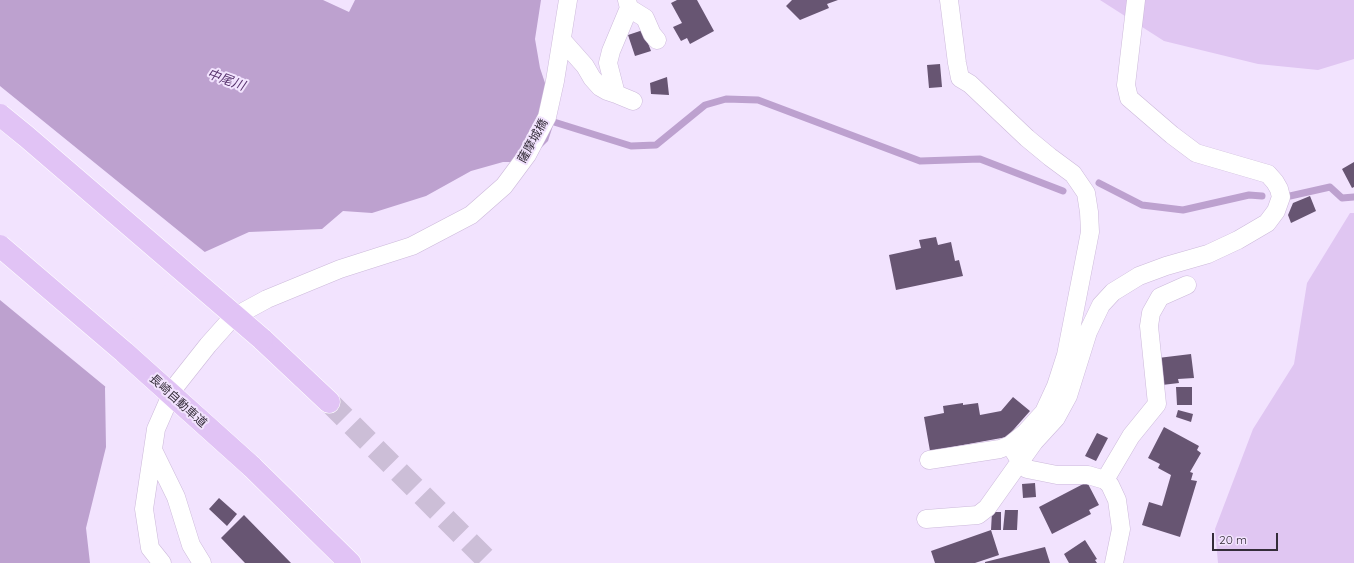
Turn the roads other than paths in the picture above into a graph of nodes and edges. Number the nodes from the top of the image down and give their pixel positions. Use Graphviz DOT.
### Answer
graph roads {
  1 [pos="568,0"];
  2 [pos="949,0"];
  3 [pos="1136,0"];
  4 [pos="628,4"];
  5 [pos="562,40"];
  6 [pos="657,40"];
  7 [pos="616,94"];
  8 [pos="633,101"];
  9 [pos="0,115"];
  10 [pos="0,246"];
  11 [pos="1187,285"];
  12 [pos="329,402"];
  13 [pos="1010,444"];
  14 [pos="153,450"];
  15 [pos="929,460"];
  16 [pos="1020,461"];
  17 [pos="1105,480"];
  18 [pos="926,519"];
  19 [pos="162,563"];
  20 [pos="202,563"];
  21 [pos="350,563"];
  22 [pos="1114,563"];
  1 -- 5 [label="street, 薩摩城橋"];
  2 -- 13 [label="street"];
  3 -- 16 [label="street"];
  4 -- 6 [label="street"];
  4 -- 7 [label="street"];
  5 -- 7 [label="street"];
  5 -- 14 [label="street, 薩摩城橋"];
  7 -- 8 [label="street"];
  9 -- 12 [label="highway, bridge"];
  10 -- 21 [label="highway, 長崎自動車道, bridge"];
  11 -- 17 [label="street"];
  13 -- 15 [label="street"];
  13 -- 16 [label="street"];
  14 -- 19 [label="street, 薩摩城橋"];
  14 -- 20 [label="street"];
  16 -- 17 [label="street"];
  16 -- 18 [label="street"];
  17 -- 22 [label="street"];
}
